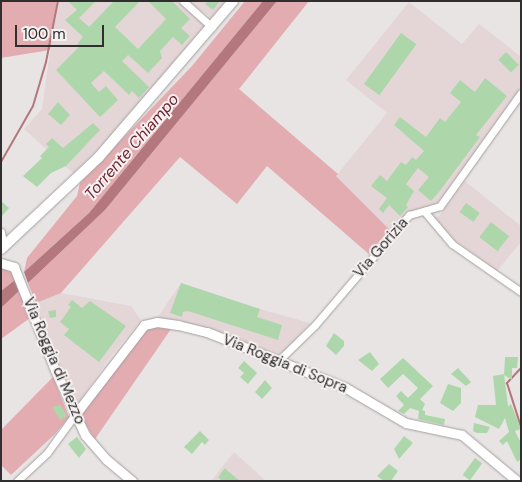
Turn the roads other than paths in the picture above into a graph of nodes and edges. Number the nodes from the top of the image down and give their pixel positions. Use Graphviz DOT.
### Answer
graph roads {
  1 [pos="183,1"];
  2 [pos="233,1"];
  3 [pos="212,27"];
  4 [pos="521,93"];
  5 [pos="424,211"];
  6 [pos="2,232"];
  7 [pos="3,248"];
  8 [pos="1,263"];
  9 [pos="521,292"];
  10 [pos="277,362"];
  11 [pos="74,416"];
  12 [pos="17,481"];
  13 [pos="132,481"];
  14 [pos="517,481"];
  1 -- 3 [label="street"];
  2 -- 3 [label="main road"];
  3 -- 7 [label="main road"];
  4 -- 5 [label="street, Via Gorizia"];
  5 -- 9 [label="street"];
  5 -- 10 [label="street, Via Gorizia"];
  6 -- 7 [label="street"];
  8 -- 11 [label="street, Via Roggia di Mezzo"];
  10 -- 11 [label="street, Via Roggia di Sopra"];
  10 -- 14 [label="street, Via Roggia di Sopra"];
  11 -- 12 [label="street"];
  11 -- 13 [label="street, Via Roggia di Mezzo"];
}
